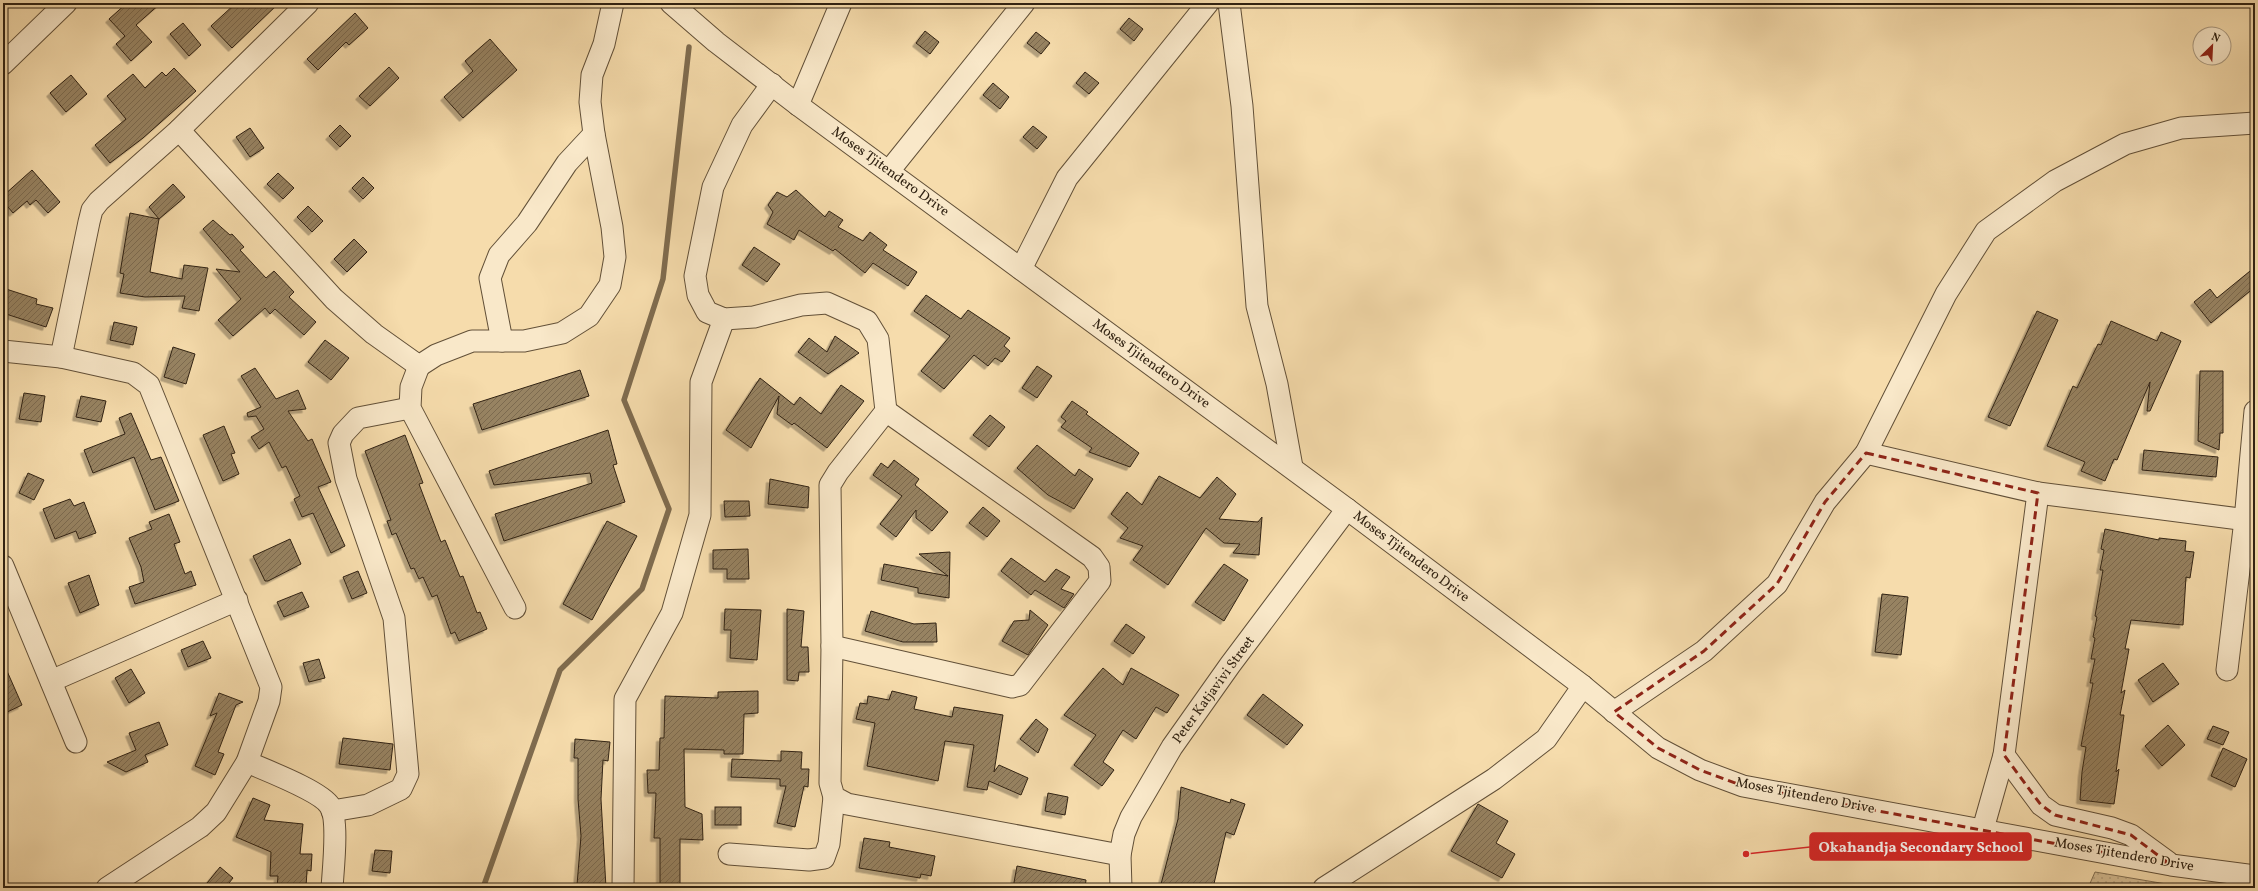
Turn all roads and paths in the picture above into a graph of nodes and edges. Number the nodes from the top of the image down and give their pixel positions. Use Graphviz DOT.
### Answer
graph roads {
  1 [pos="66,3"];
  2 [pos="308,3"];
  3 [pos="613,3"];
  4 [pos="671,3"];
  5 [pos="841,3"];
  6 [pos="1024,3"];
  7 [pos="1208,3"];
  8 [pos="1229,3"];
  9 [pos="3,64"];
  10 [pos="772,84"];
  11 [pos="798,105"];
  12 [pos="2255,123"];
  13 [pos="179,130"];
  14 [pos="594,134"];
  15 [pos="890,171"];
  16 [pos="1021,269"];
  17 [pos="724,319"];
  18 [pos="502,341"];
  19 [pos="3,352"];
  20 [pos="60,356"];
  21 [pos="420,366"];
  22 [pos="410,408"];
  23 [pos="886,411"];
  24 [pos="2255,411"];
  25 [pos="1866,453"];
  26 [pos="1292,467"];
  27 [pos="2038,493"];
  28 [pos="1347,509"];
  29 [pos="2250,520"];
  30 [pos="3,566"];
  31 [pos="236,600"];
  32 [pos="515,608"];
  33 [pos="832,646"];
  34 [pos="2227,670"];
  35 [pos="51,681"];
  36 [pos="1583,686"];
  37 [pos="1614,712"];
  38 [pos="76,742"];
  39 [pos="2004,755"];
  40 [pos="247,762"];
  41 [pos="834,797"];
  42 [pos="332,811"];
  43 [pos="1983,829"];
  44 [pos="729,854"];
  45 [pos="1120,855"];
  46 [pos="2171,865"];
  47 [pos="2255,876"];
  48 [pos="107,888"];
  49 [pos="332,888"];
  50 [pos="623,888"];
  51 [pos="1121,888"];
  52 [pos="1324,888"];
  1 -- 9 [label="street"];
  2 -- 13 [label="street"];
  3 -- 14 [label="street"];
  4 -- 10 [label="street, Moses Tjitendero Drive"];
  5 -- 11 [label="street"];
  6 -- 15 [label="street"];
  7 -- 16 [label="street"];
  8 -- 26 [label="street"];
  10 -- 11 [label="street, Moses Tjitendero Drive"];
  10 -- 17 [label="street"];
  11 -- 15 [label="street, Moses Tjitendero Drive"];
  12 -- 25 [label="street"];
  13 -- 20 [label="street"];
  13 -- 21 [label="street"];
  14 -- 18 [label="street"];
  14 -- 18 [label="street"];
  15 -- 16 [label="street, Moses Tjitendero Drive"];
  16 -- 26 [label="street, Moses Tjitendero Drive"];
  17 -- 23 [label="street"];
  17 -- 50 [label="street"];
  18 -- 21 [label="street"];
  19 -- 20 [label="street"];
  20 -- 31 [label="street"];
  21 -- 22 [label="street"];
  22 -- 32 [label="street"];
  22 -- 42 [label="street"];
  23 -- 33 [label="street"];
  23 -- 33 [label="street"];
  24 -- 29 [label="street"];
  25 -- 27 [label="street"];
  25 -- 37 [label="street"];
  26 -- 28 [label="street, Moses Tjitendero Drive"];
  27 -- 29 [label="street"];
  27 -- 39 [label="street"];
  28 -- 36 [label="street, Moses Tjitendero Drive"];
  28 -- 45 [label="street, Peter Katjavivi Street"];
  29 -- 34 [label="street"];
  30 -- 35 [label="street"];
  31 -- 35 [label="street"];
  31 -- 40 [label="street"];
  33 -- 41 [label="street"];
  35 -- 38 [label="street"];
  36 -- 37 [label="street, Moses Tjitendero Drive"];
  36 -- 52 [label="street"];
  37 -- 43 [label="street, Moses Tjitendero Drive"];
  39 -- 43 [label="street"];
  39 -- 46 [label="street"];
  40 -- 42 [label="street"];
  40 -- 48 [label="street"];
  41 -- 44 [label="street"];
  41 -- 45 [label="street"];
  42 -- 49 [label="street"];
  43 -- 46 [label="street, Moses Tjitendero Drive"];
  45 -- 51 [label="street, Peter Katjavivi Street"];
  46 -- 47 [label="street, Moses Tjitendero Drive"];
}
